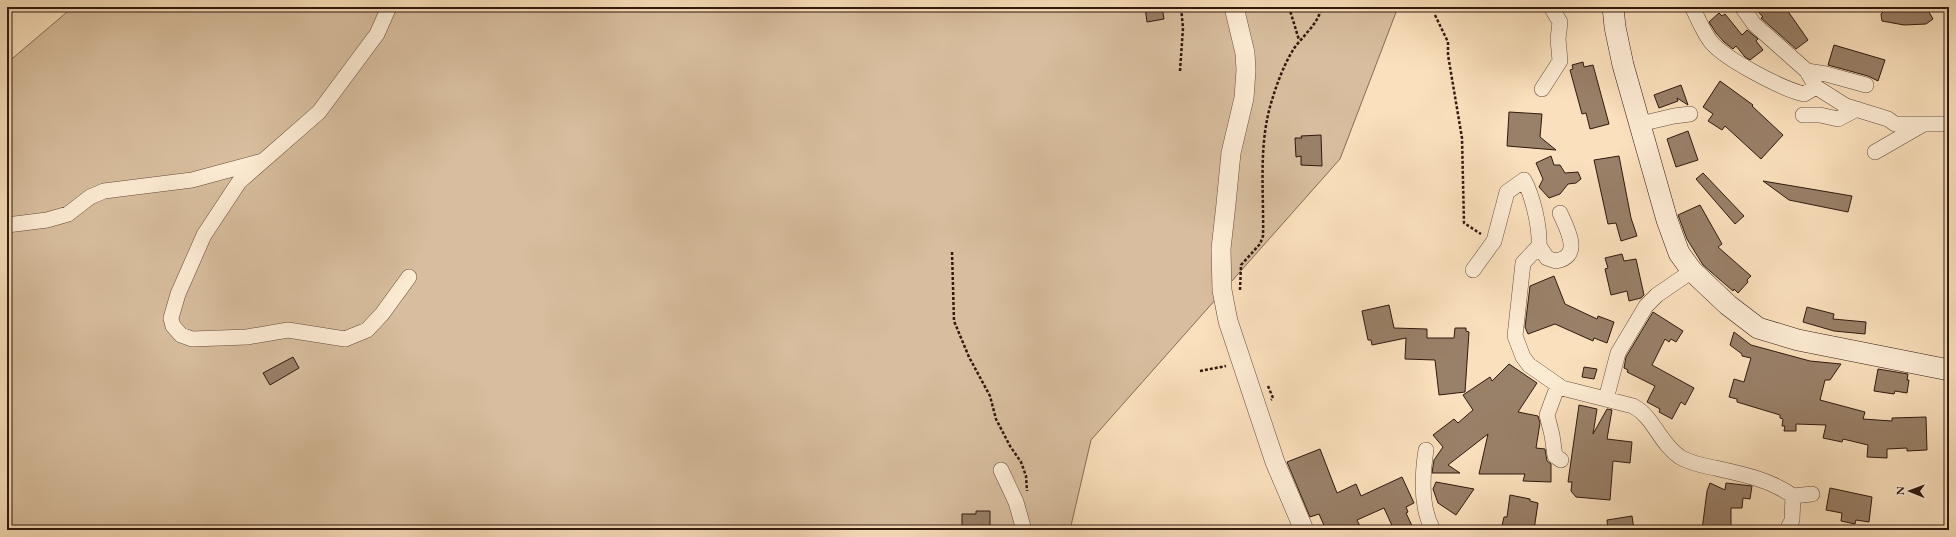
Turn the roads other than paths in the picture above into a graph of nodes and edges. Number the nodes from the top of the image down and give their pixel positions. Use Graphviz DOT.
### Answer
graph roads {
  1 [pos="389,7"];
  2 [pos="1234,7"];
  3 [pos="1552,7"];
  4 [pos="1613,7"];
  5 [pos="1692,7"];
  6 [pos="1742,7"];
  7 [pos="1807,71"];
  8 [pos="1866,85"];
  9 [pos="1816,87"];
  10 [pos="1542,89"];
  11 [pos="1857,109"];
  12 [pos="1690,114"];
  13 [pos="1803,115"];
  14 [pos="1640,124"];
  15 [pos="1924,124"];
  16 [pos="1949,124"];
  17 [pos="1875,152"];
  18 [pos="262,161"];
  19 [pos="1560,213"];
  20 [pos="7,225"];
  21 [pos="1539,246"];
  22 [pos="1473,270"];
  23 [pos="1692,271"];
  24 [pos="409,277"];
  25 [pos="1949,370"];
  26 [pos="1558,385"];
  27 [pos="1606,399"];
  28 [pos="1426,450"];
  29 [pos="1561,460"];
  30 [pos="1001,470"];
  31 [pos="1812,494"];
  32 [pos="1793,496"];
  33 [pos="1024,530"];
  34 [pos="1304,530"];
  35 [pos="1433,530"];
  36 [pos="1788,530"];
  1 -- 18 [label="street"];
  2 -- 34 [label="street"];
  3 -- 10 [label="street"];
  4 -- 14 [label="main road"];
  5 -- 9 [label="street"];
  6 -- 7 [label="street"];
  7 -- 8 [label="street"];
  7 -- 9 [label="street"];
  9 -- 11 [label="street"];
  11 -- 13 [label="street"];
  11 -- 15 [label="street"];
  12 -- 14 [label="street"];
  14 -- 23 [label="main road"];
  15 -- 16 [label="street"];
  15 -- 17 [label="street"];
  18 -- 20 [label="street"];
  18 -- 24 [label="street"];
  19 -- 21 [label="street"];
  21 -- 22 [label="street"];
  21 -- 26 [label="street"];
  23 -- 25 [label="main road"];
  23 -- 27 [label="street"];
  26 -- 27 [label="street"];
  26 -- 29 [label="street"];
  27 -- 32 [label="street"];
  28 -- 35 [label="street"];
  30 -- 33 [label="street"];
  31 -- 32 [label="street"];
  32 -- 36 [label="street"];
}
